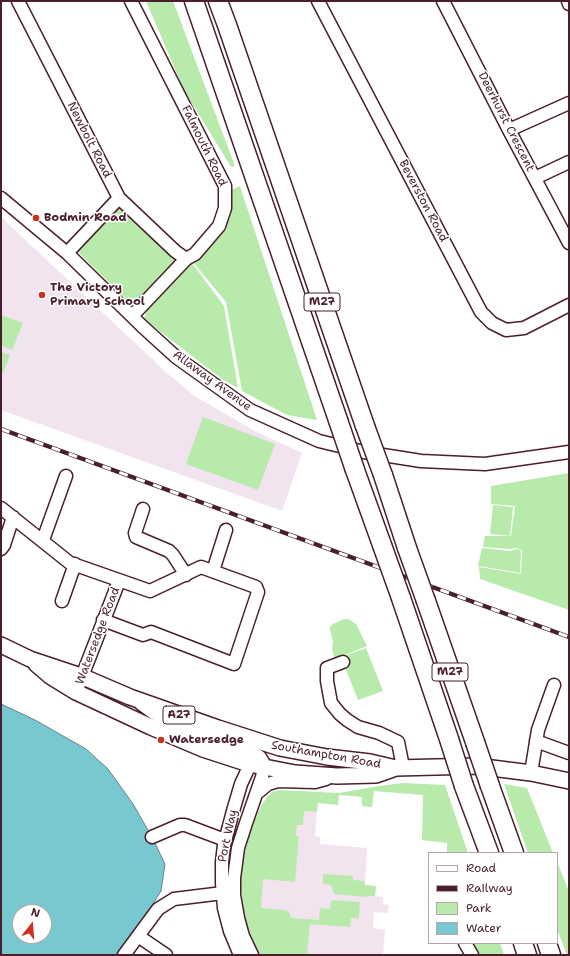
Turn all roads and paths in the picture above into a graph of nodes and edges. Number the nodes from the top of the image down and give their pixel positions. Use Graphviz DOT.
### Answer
graph roads {
  1 [pos="18,1"];
  2 [pos="131,1"];
  3 [pos="194,1"];
  4 [pos="218,1"];
  5 [pos="318,1"];
  6 [pos="443,1"];
  7 [pos="569,103"];
  8 [pos="509,130"];
  9 [pos="569,162"];
  10 [pos="535,178"];
  11 [pos="1,198"];
  12 [pos="119,198"];
  13 [pos="568,237"];
  14 [pos="67,253"];
  15 [pos="186,259"];
  16 [pos="569,305"];
  17 [pos="132,316"];
  18 [pos="569,452"];
  19 [pos="66,476"];
  20 [pos="1,508"];
  21 [pos="143,509"];
  22 [pos="13,517"];
  23 [pos="226,530"];
  24 [pos="43,540"];
  25 [pos="1,549"];
  26 [pos="75,564"];
  27 [pos="213,571"];
  28 [pos="186,574"];
  29 [pos="119,581"];
  30 [pos="62,601"];
  31 [pos="104,620"];
  32 [pos="1,645"];
  33 [pos="30,659"];
  34 [pos="343,662"];
  35 [pos="81,676"];
  36 [pos="554,685"];
  37 [pos="76,692"];
  38 [pos="130,697"];
  39 [pos="536,741"];
  40 [pos="280,748"];
  41 [pos="569,753"];
  42 [pos="252,759"];
  43 [pos="264,768"];
  44 [pos="400,768"];
  45 [pos="531,773"];
  46 [pos="337,776"];
  47 [pos="567,781"];
  48 [pos="256,794"];
  49 [pos="152,837"];
  50 [pos="225,840"];
  51 [pos="489,852"];
  52 [pos="514,852"];
  53 [pos="223,893"];
  54 [pos="138,936"];
  55 [pos="463,944"];
  56 [pos="466,944"];
  57 [pos="523,944"];
  58 [pos="547,944"];
  59 [pos="124,955"];
  60 [pos="166,955"];
  61 [pos="240,955"];
  62 [pos="252,955"];
  63 [pos="467,955"];
  64 [pos="472,955"];
  65 [pos="527,955"];
  66 [pos="551,955"];
  1 -- 12 [label="street, Newbolt Road"];
  2 -- 15 [label="street, Falmouth Road"];
  3 -- 51 [label="highway, M27, bridge"];
  4 -- 52 [label="highway, M27, bridge"];
  5 -- 16 [label="street, Beverston Road"];
  6 -- 8 [label="street, Deerhurst Crescent"];
  7 -- 8 [label="street"];
  8 -- 10 [label="street, Deerhurst Crescent"];
  9 -- 10 [label="street"];
  10 -- 13 [label="street, Deerhurst Crescent"];
  11 -- 14 [label="street, Allaway Avenue"];
  12 -- 14 [label="street"];
  12 -- 15 [label="street, Newbolt Road"];
  14 -- 17 [label="street, Allaway Avenue"];
  15 -- 17 [label="street, Falmouth Road"];
  17 -- 18 [label="street, Allaway Avenue"];
  19 -- 24 [label="street"];
  20 -- 22 [label="street"];
  21 -- 28 [label="street"];
  22 -- 24 [label="street"];
  22 -- 25 [label="street"];
  23 -- 27 [label="street"];
  24 -- 26 [label="street"];
  26 -- 29 [label="street"];
  26 -- 30 [label="street"];
  27 -- 28 [label="street"];
  27 -- 31 [label="street"];
  28 -- 29 [label="street"];
  29 -- 31 [label="street, Watersedge Road"];
  31 -- 35 [label="street, Watersedge Road"];
  32 -- 33 [label="main road, Southampton Road / A27"];
  33 -- 35 [label="main road, Southampton Road / A27"];
  33 -- 37 [label="main road, Southampton Road / A27"];
  34 -- 44 [label="street"];
  35 -- 37 [label="street, Watersedge Road"];
  35 -- 38 [label="main road, Southampton Road / A27"];
  36 -- 39 [label="street"];
  37 -- 42 [label="main road, Southampton Road / A27"];
  38 -- 40 [label="main road, Southampton Road / A27"];
  38 -- 42 [label="street"];
  39 -- 41 [label="street"];
  39 -- 45 [label="street"];
  40 -- 42 [label="street"];
  40 -- 44 [label="main road, Southampton Road / A27"];
  42 -- 43 [label="main road, Southampton Road / A27"];
  42 -- 50 [label="street, Port Way"];
  43 -- 46 [label="main road, Southampton Road / A27"];
  43 -- 48 [label="street, Port Way"];
  44 -- 45 [label="main road, Southampton Road / A27"];
  44 -- 46 [label="main road, Southampton Road / A27"];
  45 -- 47 [label="main road, Southampton Road / A27"];
  46 -- 48 [label="street"];
  48 -- 62 [label="street, Port Way"];
  49 -- 50 [label="street"];
  50 -- 53 [label="street, Port Way"];
  53 -- 54 [label="street"];
  53 -- 61 [label="street, Port Way"];
  54 -- 59 [label="street"];
  54 -- 60 [label="street"];
  55 -- 63 [label="street"];
  56 -- 64 [label="street"];
  57 -- 65 [label="highway"];
  58 -- 66 [label="highway"];
  63 -- 64 [label="street"];
}
